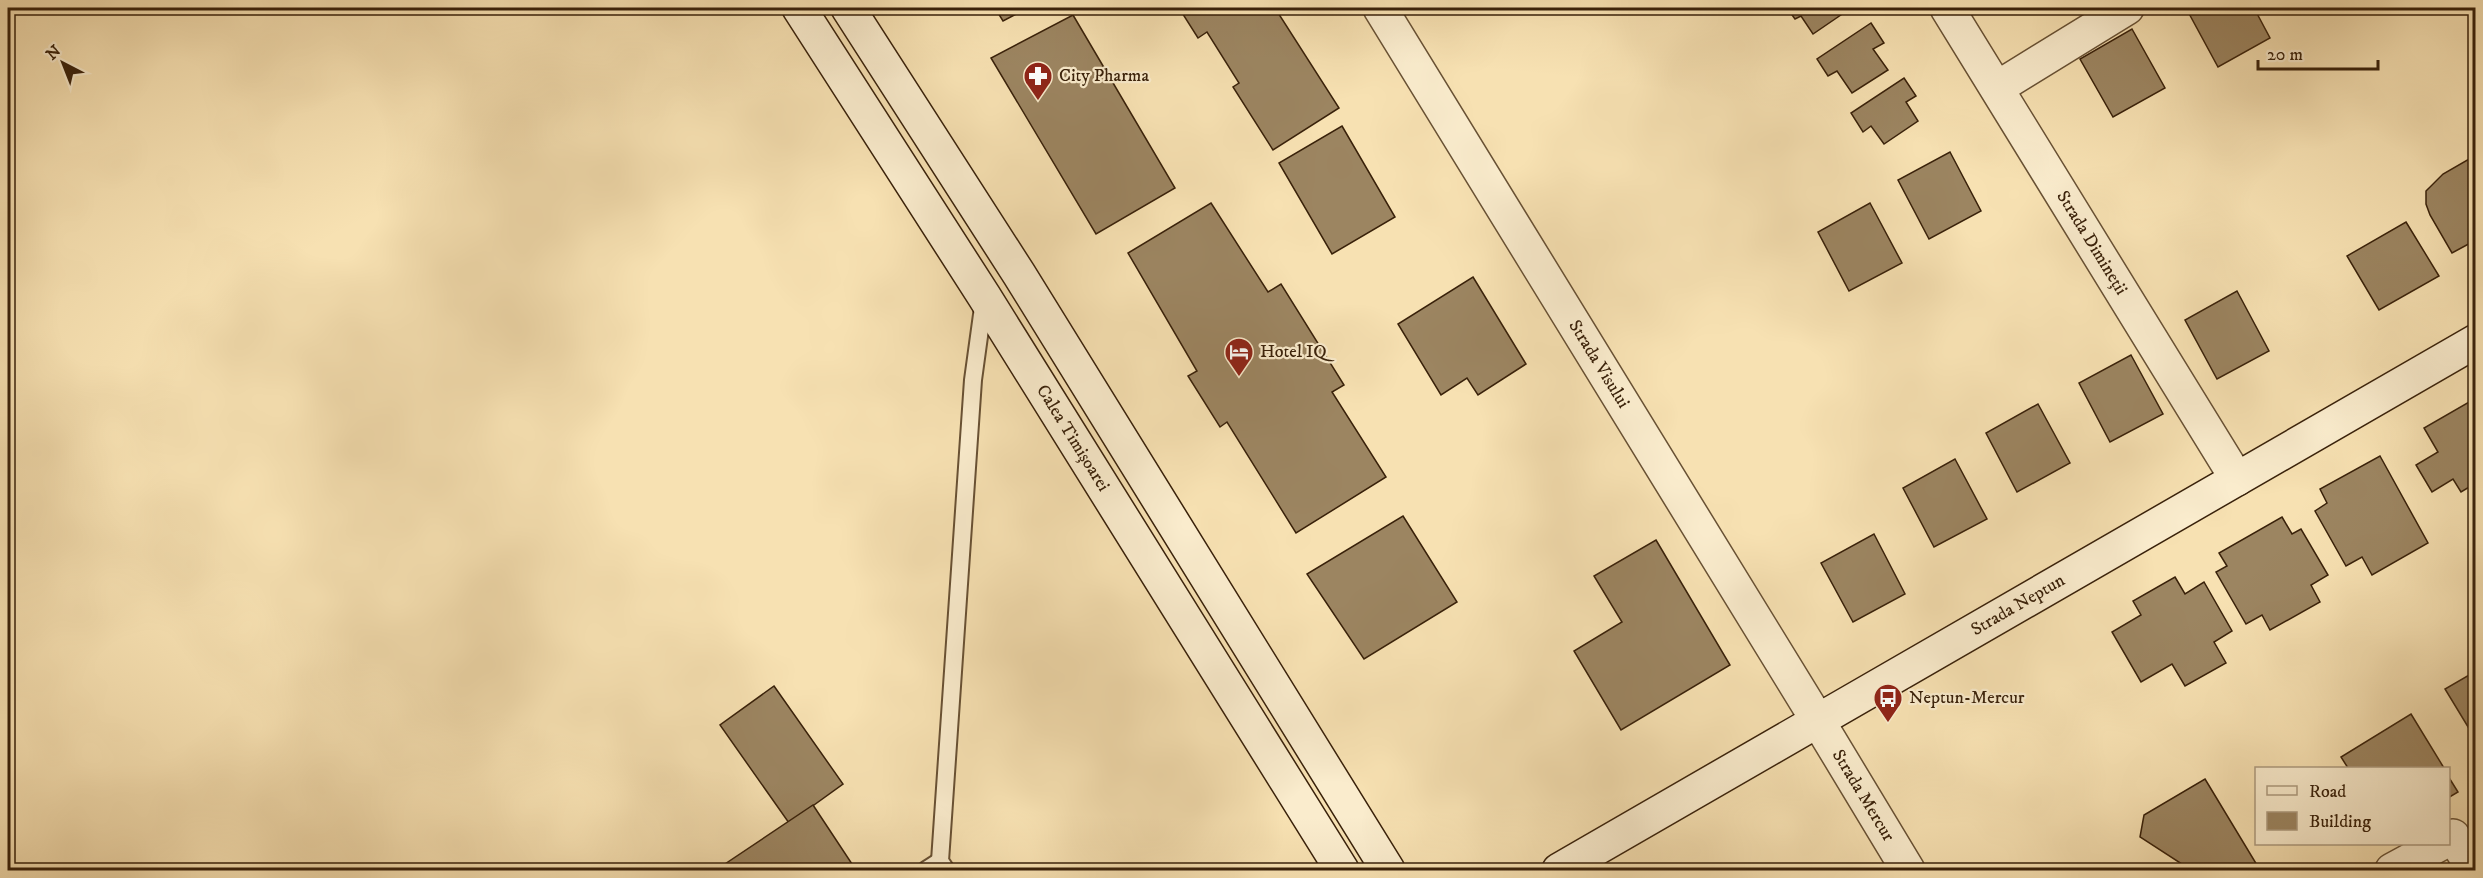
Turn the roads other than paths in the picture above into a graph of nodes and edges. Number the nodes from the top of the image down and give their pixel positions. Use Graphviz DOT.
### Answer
graph roads {
  1 [pos="799,8"];
  2 [pos="848,8"];
  3 [pos="1380,8"];
  4 [pos="1947,8"];
  5 [pos="2127,8"];
  6 [pos="1997,88"];
  7 [pos="984,296"];
  8 [pos="2475,341"];
  9 [pos="2237,479"];
  10 [pos="1818,721"];
  11 [pos="2454,835"];
  12 [pos="2436,845"];
  13 [pos="937,867"];
  14 [pos="1342,870"];
  15 [pos="1388,870"];
  16 [pos="1559,870"];
  17 [pos="1908,870"];
  18 [pos="2392,870"];
  19 [pos="2474,870"];
  1 -- 7 [label="street, Calea Timișoarei"];
  2 -- 15 [label="street"];
  3 -- 10 [label="street, Strada Visului"];
  4 -- 6 [label="street, Strada Dimineții"];
  5 -- 6 [label="street"];
  6 -- 9 [label="street, Strada Dimineții"];
  7 -- 13 [label="lane"];
  7 -- 14 [label="street, Calea Timișoarei"];
  8 -- 9 [label="street, Strada Neptun"];
  9 -- 10 [label="street, Strada Neptun"];
  10 -- 16 [label="street, Strada Neptun"];
  10 -- 17 [label="street, Strada Mercur"];
  11 -- 19 [label="street"];
  12 -- 18 [label="street"];
}
